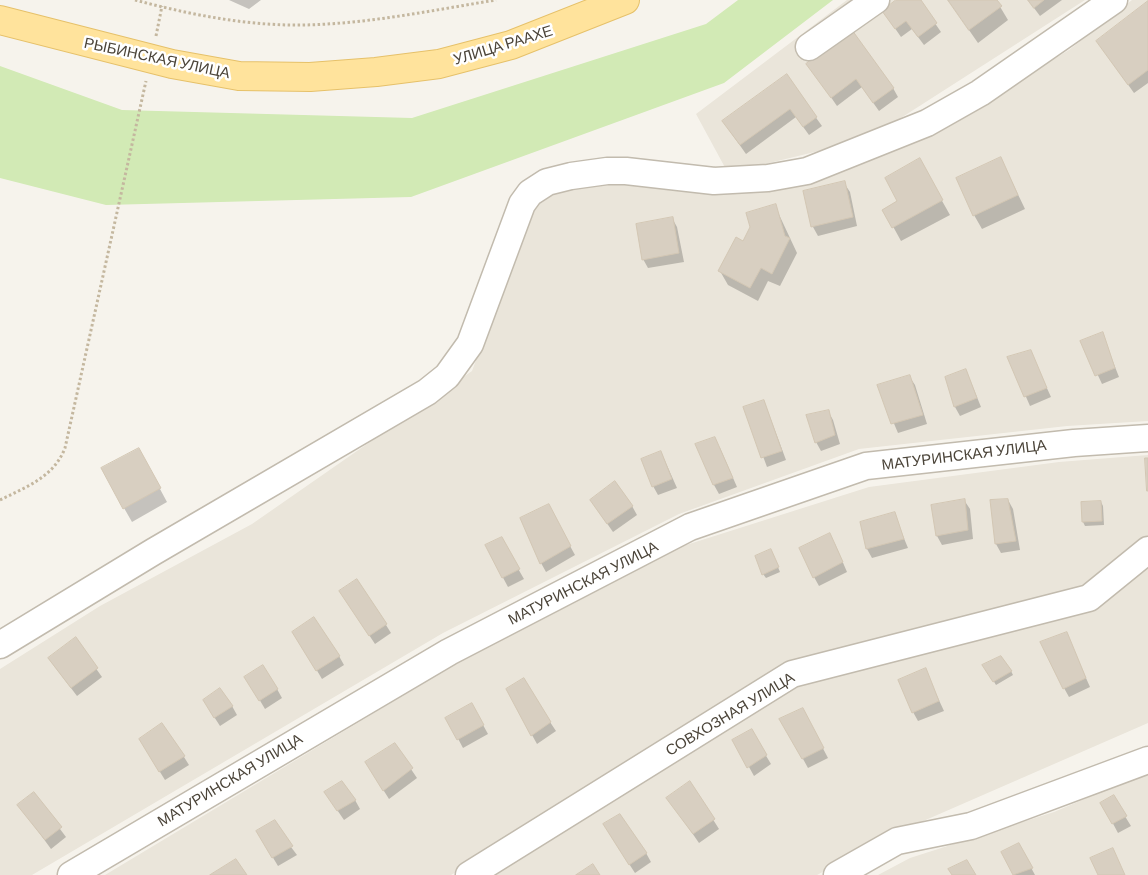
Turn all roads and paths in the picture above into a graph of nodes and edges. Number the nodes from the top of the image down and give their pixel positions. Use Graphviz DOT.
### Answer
graph roads {
  1 [pos="135,0"];
  2 [pos="496,0"];
  3 [pos="625,0"];
  4 [pos="876,0"];
  5 [pos="1114,0"];
  6 [pos="162,6"];
  7 [pos="0,20"];
  8 [pos="809,47"];
  9 [pos="150,58"];
  10 [pos="376,72"];
  11 [pos="1148,438"];
  12 [pos="0,500"];
  13 [pos="1148,550"];
  14 [pos="0,646"];
  15 [pos="1148,760"];
  16 [pos="71,875"];
  17 [pos="469,875"];
  18 [pos="837,875"];
  1 -- 6 [label="path"];
  2 -- 6 [label="path"];
  3 -- 10 [label="main road, УЛИЦА РААХЕ"];
  4 -- 8 [label="street"];
  5 -- 14 [label="street"];
  6 -- 9 [label="path"];
  7 -- 9 [label="main road, РЫБИНСКАЯ УЛИЦА"];
  9 -- 10 [label="main road, РЫБИНСКАЯ УЛИЦА"];
  9 -- 12 [label="path"];
  11 -- 16 [label="street, МАТУРИНСКАЯ УЛИЦА"];
  13 -- 17 [label="street, СОВХОЗНАЯ УЛИЦА"];
  15 -- 18 [label="street"];
}
